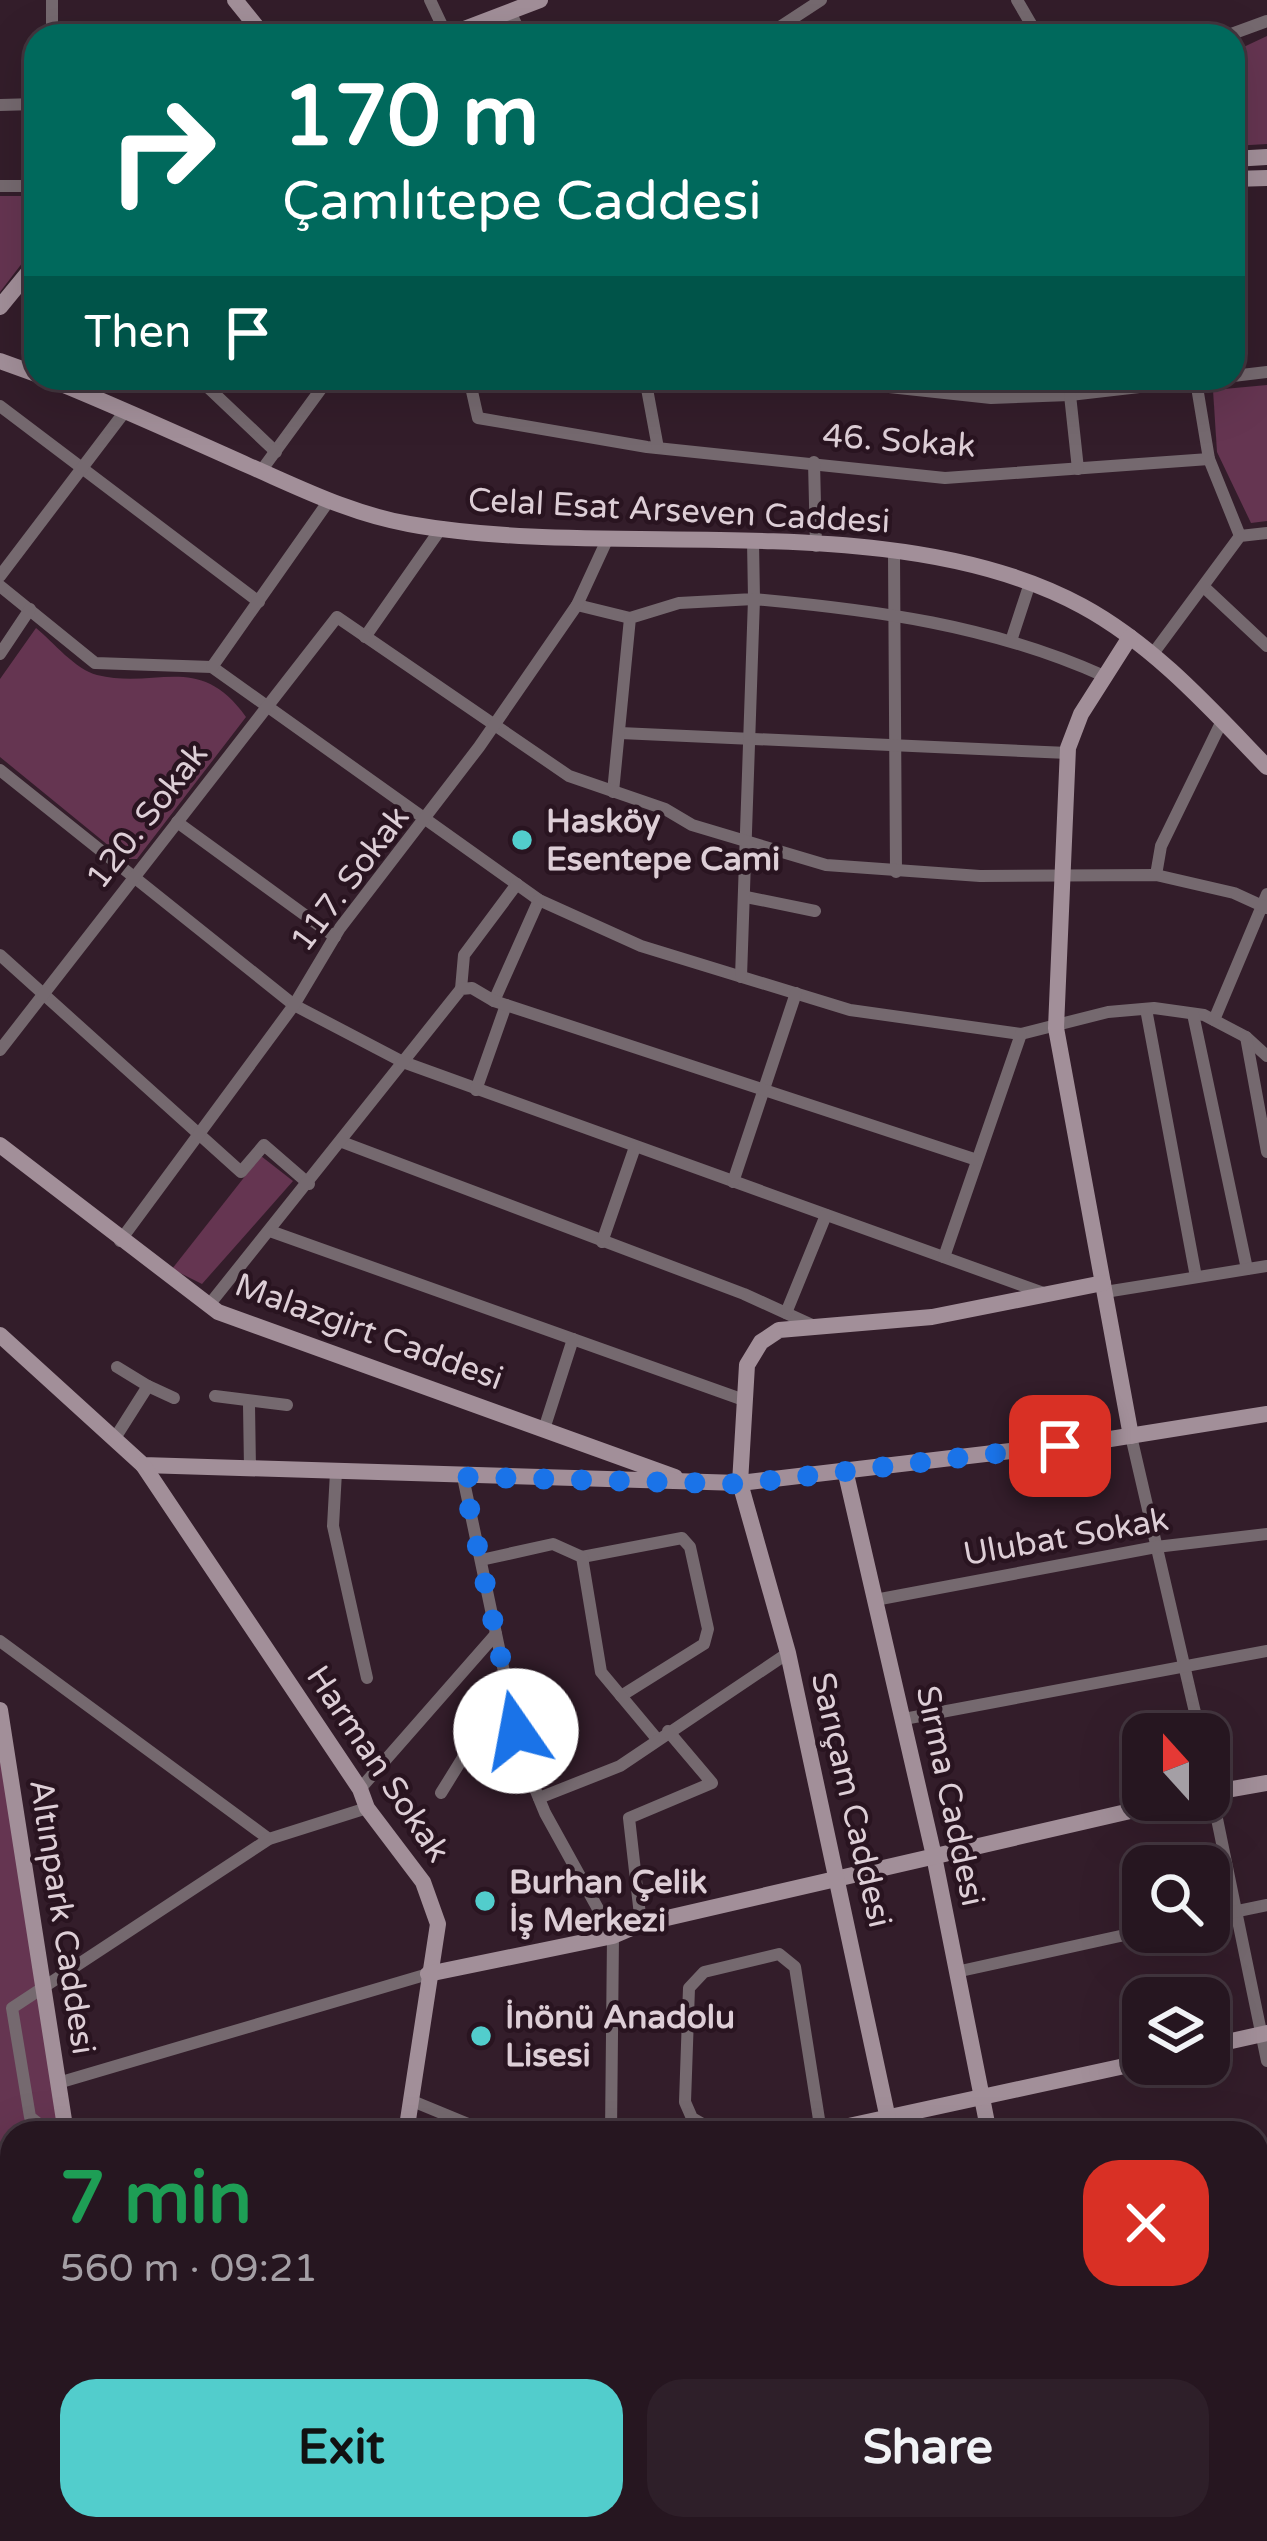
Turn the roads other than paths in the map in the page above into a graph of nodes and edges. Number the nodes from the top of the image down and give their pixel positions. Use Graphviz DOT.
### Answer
graph roads {
  1 [pos="235,0"];
  2 [pos="540,0"];
  3 [pos="811,2"];
  4 [pos="511,14"];
  5 [pos="254,24"];
  6 [pos="481,24"];
  7 [pos="516,24"];
  8 [pos="782,24"];
  9 [pos="24,278"];
  10 [pos="18,285"];
  11 [pos="24,288"];
  12 [pos="0,308"];
  13 [pos="76,390"];
  14 [pos="211,390"];
  15 [pos="320,390"];
  16 [pos="472,390"];
  17 [pos="647,390"];
  18 [pos="928,390"];
  19 [pos="1095,390"];
  20 [pos="1198,390"];
  21 [pos="1070,395"];
  22 [pos="0,406"];
  23 [pos="126,410"];
  24 [pos="658,448"];
  25 [pos="276,452"];
  26 [pos="1209,459"];
  27 [pos="814,462"];
  28 [pos="83,469"];
  29 [pos="1078,469"];
  30 [pos="261,471"];
  31 [pos="328,502"];
  32 [pos="442,527"];
  33 [pos="1267,533"];
  34 [pos="1240,536"];
  35 [pos="607,540"];
  36 [pos="753,541"];
  37 [pos="816,546"];
  38 [pos="894,554"];
  39 [pos="0,576"];
  40 [pos="1030,583"];
  41 [pos="0,586"];
  42 [pos="1205,588"];
  43 [pos="754,598"];
  44 [pos="259,602"];
  45 [pos="577,605"];
  46 [pos="31,609"];
  47 [pos="896,612"];
  48 [pos="630,618"];
  49 [pos="365,637"];
  50 [pos="1130,637"];
  51 [pos="1011,640"];
  52 [pos="1267,646"];
  53 [pos="0,654"];
  54 [pos="1152,655"];
  55 [pos="212,667"];
  56 [pos="1104,676"];
  57 [pos="266,709"];
  58 [pos="1222,721"];
  59 [pos="495,724"];
  60 [pos="620,733"];
  61 [pos="751,740"];
  62 [pos="897,744"];
  63 [pos="1068,753"];
  64 [pos="1267,767"];
  65 [pos="0,770"];
  66 [pos="613,793"];
  67 [pos="177,822"];
  68 [pos="426,824"];
  69 [pos="750,843"];
  70 [pos="896,872"];
  71 [pos="1156,875"];
  72 [pos="1064,877"];
  73 [pos="132,879"];
  74 [pos="517,884"];
  75 [pos="746,897"];
  76 [pos="539,900"];
  77 [pos="1264,902"];
  78 [pos="815,911"];
  79 [pos="334,937"];
  80 [pos="0,956"];
  81 [pos="741,976"];
  82 [pos="461,989"];
  83 [pos="43,993"];
  84 [pos="796,993"];
  85 [pos="500,1003"];
  86 [pos="294,1005"];
  87 [pos="1146,1009"];
  88 [pos="1193,1013"];
  89 [pos="1214,1020"];
  90 [pos="1056,1028"];
  91 [pos="1021,1034"];
  92 [pos="1246,1037"];
  93 [pos="0,1050"];
  94 [pos="1267,1056"];
  95 [pos="403,1062"];
  96 [pos="476,1090"];
  97 [pos="764,1090"];
  98 [pos="198,1136"];
  99 [pos="342,1142"];
  100 [pos="635,1147"];
  101 [pos="2,1150"];
  102 [pos="1267,1152"];
  103 [pos="977,1160"];
  104 [pos="733,1182"];
  105 [pos="309,1184"];
  106 [pos="826,1215"];
  107 [pos="270,1231"];
  108 [pos="120,1241"];
  109 [pos="602,1242"];
  110 [pos="944,1257"];
  111 [pos="1267,1266"];
  112 [pos="1247,1269"];
  113 [pos="1196,1277"];
  114 [pos="1104,1288"];
  115 [pos="1047,1294"];
  116 [pos="209,1305"];
  117 [pos="786,1313"];
  118 [pos="819,1328"];
  119 [pos="0,1335"];
  120 [pos="573,1339"];
  121 [pos="117,1367"];
  122 [pos="148,1386"];
  123 [pos="215,1396"];
  124 [pos="174,1398"];
  125 [pos="741,1399"];
  126 [pos="249,1405"];
  127 [pos="286,1406"];
  128 [pos="1267,1414"];
  129 [pos="545,1426"];
  130 [pos="1131,1436"];
  131 [pos="115,1438"];
  132 [pos="143,1466"];
  133 [pos="250,1469"];
  134 [pos="336,1472"];
  135 [pos="846,1474"];
  136 [pos="463,1477"];
  137 [pos="689,1483"];
  138 [pos="740,1484"];
  139 [pos="1267,1534"];
  140 [pos="1156,1546"];
  141 [pos="582,1557"];
  142 [pos="481,1560"];
  143 [pos="875,1600"];
  144 [pos="496,1634"];
  145 [pos="0,1641"];
  146 [pos="1267,1651"];
  147 [pos="788,1653"];
  148 [pos="1186,1664"];
  149 [pos="368,1678"];
  150 [pos="506,1687"];
  151 [pos="621,1696"];
  152 [pos="0,1710"];
  153 [pos="1196,1713"];
  154 [pos="904,1719"];
  155 [pos="662,1735"];
  156 [pos="1267,1783"];
  157 [pos="1230,1787"];
  158 [pos="361,1789"];
  159 [pos="441,1793"];
  160 [pos="539,1798"];
  161 [pos="367,1808"];
  162 [pos="1122,1813"];
  163 [pos="1217,1821"];
  164 [pos="269,1839"];
  165 [pos="934,1856"];
  166 [pos="839,1880"];
  167 [pos="1267,1905"];
  168 [pos="1235,1911"];
  169 [pos="1230,1912"];
  170 [pos="641,1924"];
  171 [pos="613,1936"];
  172 [pos="1122,1936"];
  173 [pos="956,1972"];
  174 [pos="428,1974"];
  175 [pos="41,1984"];
  176 [pos="1264,2034"];
  177 [pos="1230,2041"];
  178 [pos="1267,2061"];
  179 [pos="1122,2067"];
  180 [pos="58,2083"];
  181 [pos="981,2097"];
  182 [pos="410,2100"];
  183 [pos="35,2121"];
  184 [pos="64,2121"];
  185 [pos="407,2121"];
  186 [pos="461,2121"];
  187 [pos="611,2121"];
  188 [pos="697,2121"];
  189 [pos="816,2121"];
  190 [pos="888,2121"];
  191 [pos="899,2121"];
  192 [pos="986,2121"];
  1 -- 5 [label="street"];
  2 -- 4 [label="street"];
  3 -- 8 [label="street"];
  4 -- 6 [label="street"];
  4 -- 7 [label="street"];
  9 -- 10 [label="street"];
  10 -- 11 [label="street"];
  10 -- 12 [label="street"];
  13 -- 23 [label="street, Celal Esat Arseven Caddesi"];
  14 -- 25 [label="street"];
  15 -- 25 [label="street"];
  16 -- 24 [label="street, 46. Sokak"];
  17 -- 24 [label="street"];
  18 -- 21 [label="street"];
  19 -- 21 [label="street"];
  20 -- 26 [label="street"];
  21 -- 29 [label="street"];
  22 -- 28 [label="street"];
  23 -- 28 [label="street"];
  23 -- 30 [label="street, Celal Esat Arseven Caddesi"];
  24 -- 27 [label="street, 46. Sokak"];
  25 -- 30 [label="street"];
  26 -- 29 [label="street, 46. Sokak"];
  26 -- 34 [label="street"];
  27 -- 29 [label="street, 46. Sokak"];
  27 -- 37 [label="street"];
  28 -- 39 [label="street"];
  28 -- 44 [label="street"];
  30 -- 31 [label="street, Celal Esat Arseven Caddesi"];
  31 -- 32 [label="street, Celal Esat Arseven Caddesi"];
  31 -- 44 [label="street"];
  32 -- 35 [label="street, Celal Esat Arseven Caddesi"];
  32 -- 49 [label="street"];
  33 -- 34 [label="street"];
  34 -- 42 [label="street"];
  35 -- 36 [label="street, Celal Esat Arseven Caddesi"];
  35 -- 45 [label="street, 117. Sokak"];
  36 -- 37 [label="street, Celal Esat Arseven Caddesi"];
  36 -- 43 [label="street"];
  37 -- 38 [label="street, Celal Esat Arseven Caddesi"];
  38 -- 40 [label="street, Celal Esat Arseven Caddesi"];
  38 -- 47 [label="street"];
  40 -- 50 [label="street, Celal Esat Arseven Caddesi"];
  40 -- 51 [label="street"];
  41 -- 46 [label="street"];
  42 -- 52 [label="street"];
  42 -- 54 [label="street"];
  43 -- 47 [label="street"];
  43 -- 48 [label="street"];
  43 -- 61 [label="street"];
  44 -- 55 [label="street"];
  45 -- 48 [label="street"];
  45 -- 59 [label="street, 117. Sokak"];
  46 -- 53 [label="street"];
  46 -- 55 [label="street"];
  47 -- 51 [label="street"];
  47 -- 62 [label="street"];
  48 -- 60 [label="street"];
  49 -- 57 [label="street, 120. Sokak"];
  49 -- 59 [label="street"];
  50 -- 54 [label="street, Celal Esat Arseven Caddesi"];
  50 -- 56 [label="street"];
  51 -- 56 [label="street"];
  54 -- 58 [label="street, Celal Esat Arseven Caddesi"];
  55 -- 57 [label="street"];
  56 -- 63 [label="street"];
  57 -- 67 [label="street, 120. Sokak"];
  57 -- 68 [label="street"];
  58 -- 64 [label="street, Celal Esat Arseven Caddesi"];
  58 -- 71 [label="street"];
  59 -- 66 [label="street"];
  59 -- 68 [label="street, 117. Sokak"];
  60 -- 61 [label="street"];
  60 -- 66 [label="street"];
  61 -- 62 [label="street"];
  61 -- 69 [label="street"];
  62 -- 63 [label="street"];
  62 -- 70 [label="street"];
  63 -- 72 [label="street"];
  65 -- 73 [label="street"];
  66 -- 69 [label="street"];
  67 -- 73 [label="street, 120. Sokak"];
  67 -- 79 [label="street"];
  68 -- 74 [label="street"];
  68 -- 79 [label="street, 117. Sokak"];
  69 -- 70 [label="street"];
  69 -- 75 [label="street"];
  70 -- 72 [label="street"];
  71 -- 72 [label="street"];
  71 -- 77 [label="street"];
  72 -- 90 [label="street"];
  73 -- 83 [label="street, 120. Sokak"];
  73 -- 86 [label="street"];
  74 -- 76 [label="street"];
  74 -- 82 [label="street"];
  75 -- 78 [label="street"];
  75 -- 81 [label="street"];
  76 -- 81 [label="street"];
  76 -- 85 [label="street"];
  77 -- 89 [label="street"];
  79 -- 86 [label="street, 117. Sokak"];
  80 -- 83 [label="street"];
  81 -- 84 [label="street"];
  82 -- 85 [label="street"];
  82 -- 95 [label="street"];
  83 -- 93 [label="street, 120. Sokak"];
  83 -- 98 [label="street"];
  84 -- 91 [label="street"];
  84 -- 97 [label="street"];
  85 -- 96 [label="street"];
  85 -- 97 [label="street"];
  86 -- 95 [label="street"];
  86 -- 98 [label="street, 117. Sokak"];
  87 -- 88 [label="street"];
  87 -- 90 [label="street"];
  87 -- 113 [label="street"];
  88 -- 89 [label="street"];
  88 -- 112 [label="street"];
  89 -- 92 [label="street"];
  90 -- 91 [label="street"];
  90 -- 114 [label="street"];
  91 -- 103 [label="street"];
  92 -- 94 [label="street"];
  92 -- 102 [label="street"];
  95 -- 96 [label="street"];
  95 -- 99 [label="street"];
  96 -- 100 [label="street"];
  97 -- 103 [label="street"];
  97 -- 104 [label="street"];
  98 -- 105 [label="street"];
  98 -- 108 [label="street, 117. Sokak"];
  99 -- 105 [label="street"];
  99 -- 109 [label="street"];
  100 -- 104 [label="street"];
  100 -- 109 [label="street"];
  101 -- 108 [label="street, Malazgirt Caddesi"];
  103 -- 110 [label="street"];
  104 -- 106 [label="street"];
  105 -- 107 [label="street"];
  106 -- 110 [label="street"];
  106 -- 117 [label="street"];
  107 -- 116 [label="street"];
  107 -- 120 [label="street"];
  108 -- 116 [label="street, Malazgirt Caddesi"];
  109 -- 117 [label="street"];
  110 -- 115 [label="street"];
  111 -- 112 [label="street"];
  112 -- 113 [label="street"];
  113 -- 114 [label="street"];
  114 -- 115 [label="street"];
  114 -- 130 [label="street"];
  115 -- 118 [label="street"];
  116 -- 129 [label="street, Malazgirt Caddesi"];
  117 -- 118 [label="street"];
  118 -- 125 [label="street, Sarıçam Caddesi"];
  119 -- 131 [label="street, Harman Sokak"];
  120 -- 125 [label="street"];
  120 -- 129 [label="street"];
  121 -- 122 [label="street"];
  122 -- 124 [label="street"];
  122 -- 131 [label="street"];
  123 -- 126 [label="street"];
  125 -- 138 [label="street, Sarıçam Caddesi"];
  126 -- 127 [label="street"];
  126 -- 133 [label="street"];
  128 -- 130 [label="street"];
  129 -- 137 [label="street, Malazgirt Caddesi"];
  130 -- 135 [label="street"];
  130 -- 140 [label="street"];
  131 -- 132 [label="street, Harman Sokak"];
  132 -- 133 [label="street"];
  132 -- 158 [label="street, Harman Sokak"];
  133 -- 134 [label="street"];
  134 -- 136 [label="street"];
  134 -- 149 [label="street"];
  135 -- 138 [label="street"];
  135 -- 143 [label="street, Sırma Caddesi"];
  136 -- 137 [label="street"];
  136 -- 142 [label="street"];
  137 -- 138 [label="street"];
  138 -- 147 [label="street, Sarıçam Caddesi"];
  139 -- 140 [label="street, Ulubat Sokak"];
  140 -- 143 [label="street, Ulubat Sokak"];
  140 -- 148 [label="street"];
  141 -- 142 [label="street"];
  141 -- 151 [label="street"];
  141 -- 151 [label="street"];
  142 -- 144 [label="street"];
  143 -- 154 [label="street, Sırma Caddesi"];
  144 -- 150 [label="street"];
  144 -- 158 [label="street"];
  145 -- 164 [label="street"];
  146 -- 148 [label="street"];
  147 -- 155 [label="street"];
  147 -- 166 [label="street, Sarıçam Caddesi"];
  148 -- 153 [label="street"];
  148 -- 154 [label="street"];
  150 -- 159 [label="street"];
  150 -- 160 [label="street"];
  151 -- 155 [label="street"];
  152 -- 175 [label="street, Altınpark Caddesi"];
  154 -- 165 [label="street, Sırma Caddesi"];
  155 -- 160 [label="street"];
  155 -- 170 [label="street"];
  156 -- 157 [label="street"];
  158 -- 161 [label="street, Harman Sokak"];
  160 -- 171 [label="street"];
  161 -- 164 [label="street"];
  161 -- 174 [label="street, Harman Sokak"];
  162 -- 165 [label="street"];
  163 -- 168 [label="street"];
  164 -- 175 [label="street"];
  165 -- 166 [label="street"];
  165 -- 173 [label="street, Sırma Caddesi"];
  166 -- 170 [label="street"];
  166 -- 190 [label="street, Sarıçam Caddesi"];
  167 -- 168 [label="street"];
  168 -- 169 [label="street"];
  168 -- 176 [label="street"];
  170 -- 171 [label="street"];
  171 -- 174 [label="street"];
  171 -- 187 [label="street"];
  172 -- 173 [label="street"];
  173 -- 181 [label="street, Sırma Caddesi"];
  174 -- 180 [label="street"];
  174 -- 182 [label="street, Harman Sokak"];
  175 -- 180 [label="street, Altınpark Caddesi"];
  175 -- 183 [label="street"];
  176 -- 177 [label="street"];
  176 -- 178 [label="street"];
  179 -- 181 [label="street"];
  180 -- 184 [label="street, Altınpark Caddesi"];
  181 -- 191 [label="street"];
  181 -- 192 [label="street, Sırma Caddesi"];
  182 -- 185 [label="street, Harman Sokak"];
  182 -- 186 [label="street"];
  188 -- 189 [label="street"];
}
